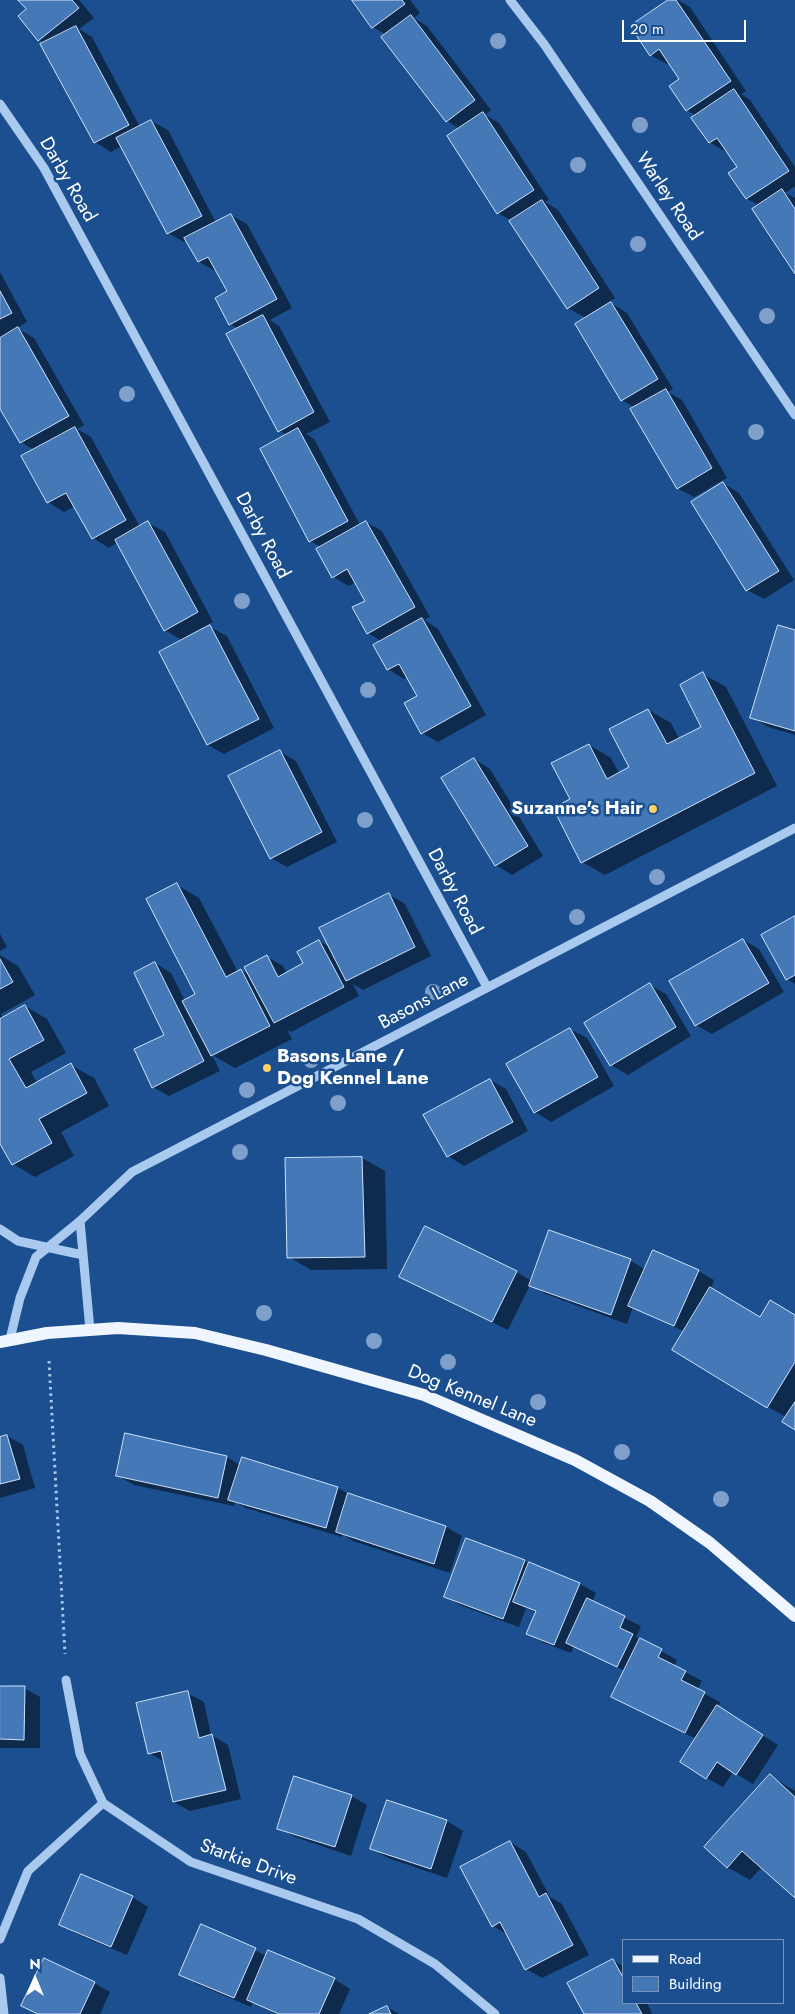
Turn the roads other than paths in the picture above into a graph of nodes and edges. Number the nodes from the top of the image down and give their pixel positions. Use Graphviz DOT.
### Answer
graph roads {
  1 [pos="510,0"];
  2 [pos="0,104"];
  3 [pos="795,415"];
  4 [pos="795,828"];
  5 [pos="488,987"];
  6 [pos="80,1222"];
  7 [pos="0,1229"];
  8 [pos="47,1248"];
  9 [pos="83,1255"];
  10 [pos="90,1330"];
  11 [pos="5,1340"];
  12 [pos="795,1616"];
  13 [pos="66,1680"];
  14 [pos="103,1803"];
  15 [pos="0,1939"];
  16 [pos="0,1978"];
  17 [pos="4,2014"];
  18 [pos="495,2014"];
  1 -- 3 [label="street, Warley Road"];
  2 -- 5 [label="street, Darby Road"];
  4 -- 5 [label="street, Basons Lane"];
  5 -- 6 [label="street, Basons Lane"];
  6 -- 8 [label="street, Basons Lane"];
  6 -- 9 [label="street"];
  7 -- 8 [label="street"];
  8 -- 9 [label="street"];
  8 -- 11 [label="street, Basons Lane"];
  9 -- 10 [label="street"];
  10 -- 11 [label="main road, Dog Kennel Lane"];
  10 -- 12 [label="main road, Dog Kennel Lane"];
  13 -- 14 [label="street"];
  14 -- 15 [label="street"];
  14 -- 18 [label="street, Starkie Drive"];
  16 -- 17 [label="street"];
}
